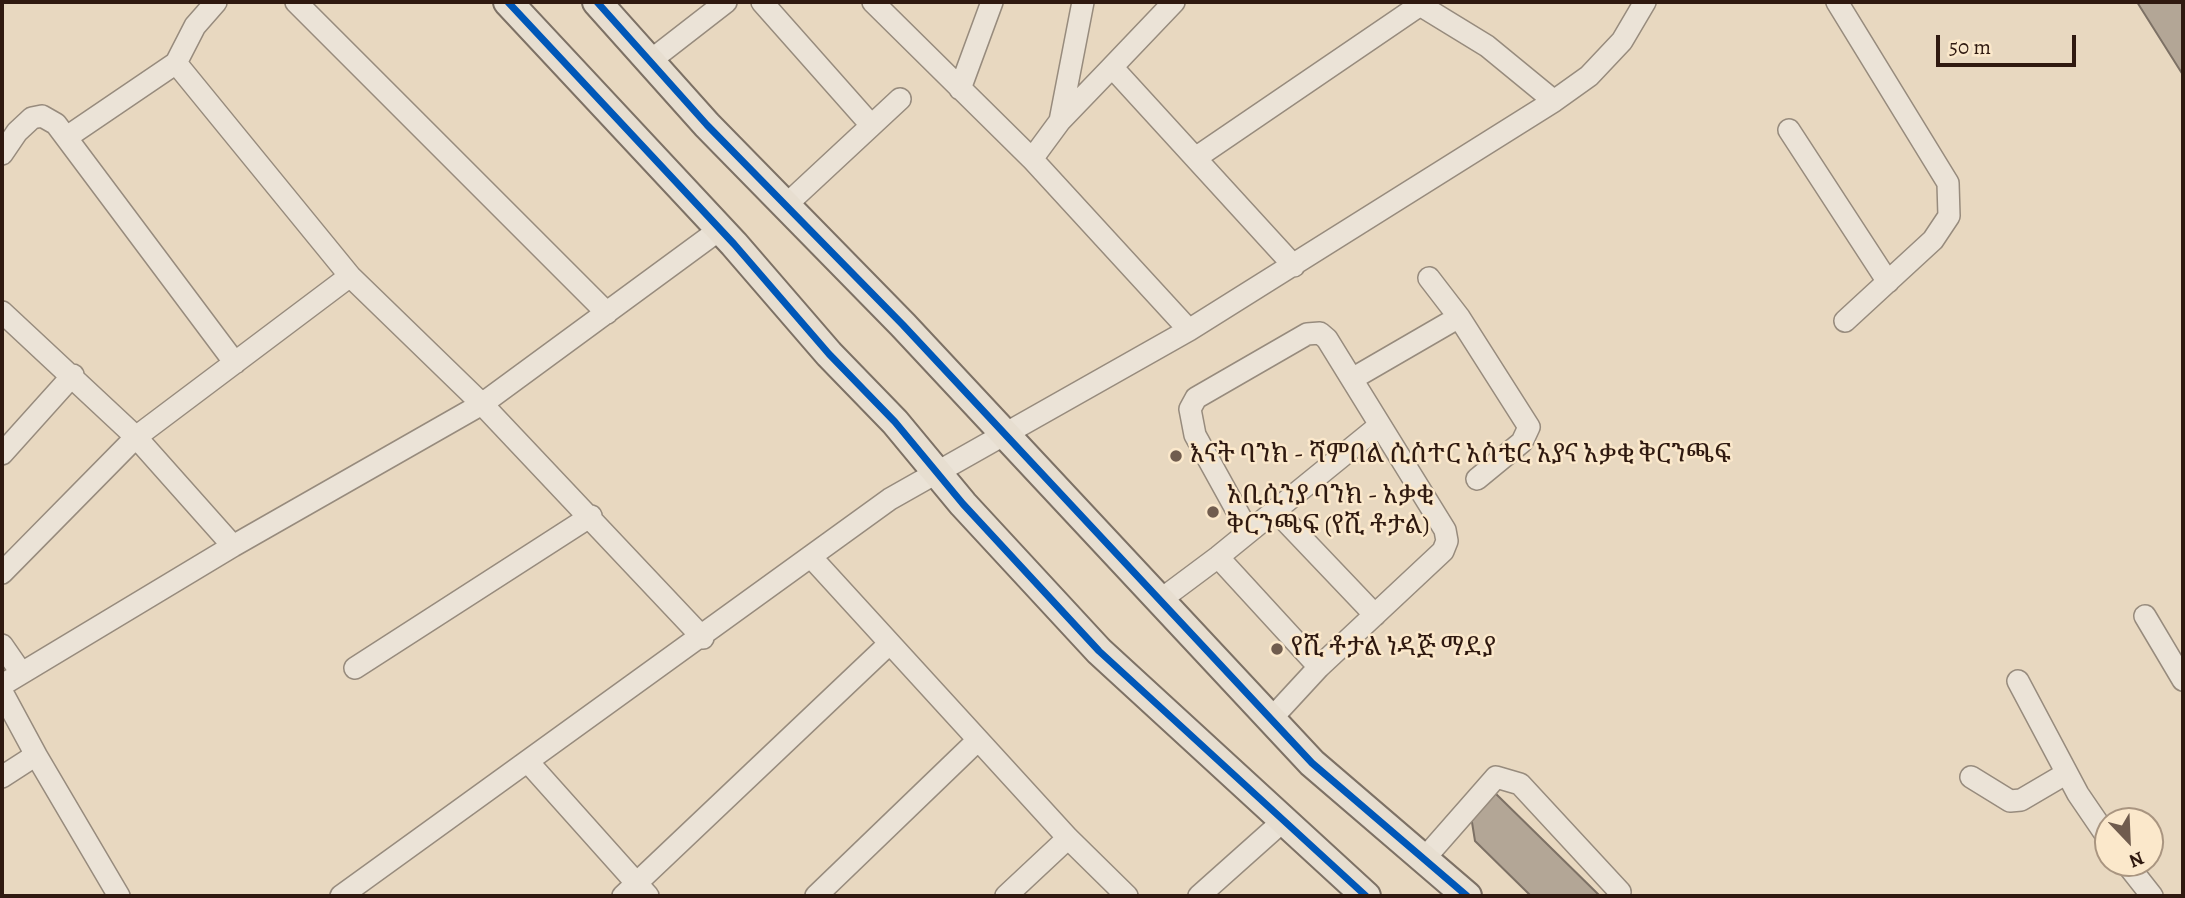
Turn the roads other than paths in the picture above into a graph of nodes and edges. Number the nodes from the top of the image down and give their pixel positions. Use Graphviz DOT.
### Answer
graph roads {
  1 [pos="216,2"];
  2 [pos="296,2"];
  3 [pos="508,2"];
  4 [pos="597,2"];
  5 [pos="726,2"];
  6 [pos="762,2"];
  7 [pos="873,2"];
  8 [pos="992,2"];
  9 [pos="1083,2"];
  10 [pos="1174,2"];
  11 [pos="1645,2"];
  12 [pos="1837,2"];
  13 [pos="1419,3"];
  14 [pos="650,61"];
  15 [pos="176,63"];
  16 [pos="1112,67"];
  17 [pos="960,89"];
  18 [pos="900,99"];
  19 [pos="1555,101"];
  20 [pos="1060,121"];
  21 [pos="871,125"];
  22 [pos="1789,130"];
  23 [pos="66,137"];
  24 [pos="2,154"];
  25 [pos="1197,157"];
  26 [pos="1032,159"];
  27 [pos="786,205"];
  28 [pos="719,230"];
  29 [pos="1294,266"];
  30 [pos="350,276"];
  31 [pos="1429,278"];
  32 [pos="1888,282"];
  33 [pos="2,312"];
  34 [pos="607,313"];
  35 [pos="1459,317"];
  36 [pos="1845,321"];
  37 [pos="1189,330"];
  38 [pos="236,363"];
  39 [pos="73,375"];
  40 [pos="1352,379"];
  41 [pos="482,404"];
  42 [pos="1379,426"];
  43 [pos="9,431"];
  44 [pos="1004,434"];
  45 [pos="136,437"];
  46 [pos="2,454"];
  47 [pos="936,473"];
  48 [pos="1477,479"];
  49 [pos="1275,510"];
  50 [pos="591,516"];
  51 [pos="1248,531"];
  52 [pos="233,546"];
  53 [pos="1218,557"];
  54 [pos="812,558"];
  55 [pos="2,573"];
  56 [pos="1159,601"];
  57 [pos="1375,615"];
  58 [pos="2144,615"];
  59 [pos="703,638"];
  60 [pos="889,644"];
  61 [pos="2,645"];
  62 [pos="1319,667"];
  63 [pos="355,668"];
  64 [pos="20,671"];
  65 [pos="2183,680"];
  66 [pos="2018,681"];
  67 [pos="2,685"];
  68 [pos="2,692"];
  69 [pos="1271,719"];
  70 [pos="978,740"];
  71 [pos="36,755"];
  72 [pos="529,763"];
  73 [pos="2067,774"];
  74 [pos="2,777"];
  75 [pos="1970,777"];
  76 [pos="2094,816"];
  77 [pos="1282,822"];
  78 [pos="1068,838"];
  79 [pos="1424,859"];
  80 [pos="2136,877"];
  81 [pos="636,892"];
  82 [pos="1620,892"];
  83 [pos="119,896"];
  84 [pos="341,896"];
  85 [pos="816,896"];
  86 [pos="1006,896"];
  87 [pos="1127,896"];
  88 [pos="1199,896"];
  89 [pos="1366,896"];
  90 [pos="1468,896"];
  91 [pos="2152,896"];
  1 -- 15 [label="street"];
  2 -- 34 [label="street"];
  3 -- 28 [label="main road"];
  4 -- 14 [label="main road"];
  5 -- 14 [label="street"];
  6 -- 21 [label="street"];
  7 -- 17 [label="street"];
  8 -- 17 [label="street"];
  9 -- 20 [label="street"];
  10 -- 16 [label="street"];
  11 -- 19 [label="street"];
  12 -- 32 [label="street"];
  13 -- 19 [label="street"];
  13 -- 25 [label="street"];
  14 -- 27 [label="main road"];
  15 -- 23 [label="street"];
  15 -- 30 [label="street"];
  16 -- 20 [label="street"];
  16 -- 25 [label="street"];
  17 -- 26 [label="street"];
  18 -- 21 [label="street"];
  19 -- 29 [label="street"];
  20 -- 26 [label="street"];
  21 -- 27 [label="street"];
  22 -- 32 [label="street"];
  23 -- 24 [label="street"];
  23 -- 38 [label="street"];
  25 -- 29 [label="street"];
  26 -- 37 [label="street"];
  27 -- 44 [label="main road"];
  28 -- 34 [label="street"];
  28 -- 47 [label="main road"];
  29 -- 37 [label="street"];
  30 -- 38 [label="street"];
  30 -- 41 [label="street"];
  31 -- 35 [label="street"];
  32 -- 36 [label="street"];
  33 -- 39 [label="street"];
  34 -- 41 [label="street"];
  35 -- 40 [label="street"];
  35 -- 48 [label="street"];
  37 -- 44 [label="street"];
  38 -- 45 [label="street"];
  39 -- 43 [label="street"];
  39 -- 45 [label="street"];
  40 -- 42 [label="street"];
  40 -- 51 [label="street"];
  41 -- 50 [label="street"];
  41 -- 52 [label="street"];
  42 -- 49 [label="street"];
  42 -- 57 [label="street"];
  43 -- 46 [label="street"];
  44 -- 47 [label="street"];
  44 -- 56 [label="main road"];
  45 -- 52 [label="street"];
  45 -- 55 [label="street"];
  47 -- 54 [label="street"];
  47 -- 77 [label="main road"];
  49 -- 51 [label="street"];
  49 -- 57 [label="street"];
  50 -- 59 [label="street"];
  50 -- 63 [label="street"];
  51 -- 53 [label="street"];
  52 -- 64 [label="street"];
  53 -- 56 [label="street"];
  53 -- 62 [label="street"];
  54 -- 59 [label="street"];
  54 -- 60 [label="street"];
  56 -- 69 [label="main road"];
  57 -- 62 [label="street"];
  58 -- 65 [label="street"];
  59 -- 72 [label="street"];
  60 -- 70 [label="street"];
  60 -- 81 [label="street"];
  61 -- 64 [label="street"];
  62 -- 69 [label="street"];
  64 -- 67 [label="street"];
  66 -- 73 [label="street"];
  68 -- 71 [label="street"];
  69 -- 79 [label="main road"];
  70 -- 78 [label="street"];
  70 -- 85 [label="street"];
  71 -- 74 [label="street"];
  71 -- 83 [label="street"];
  72 -- 81 [label="street"];
  72 -- 84 [label="street"];
  73 -- 75 [label="street"];
  73 -- 76 [label="street"];
  77 -- 88 [label="street"];
  77 -- 89 [label="main road"];
  78 -- 86 [label="street"];
  78 -- 87 [label="street"];
  79 -- 82 [label="street"];
  79 -- 90 [label="main road"];
  80 -- 91 [label="street"];
}
